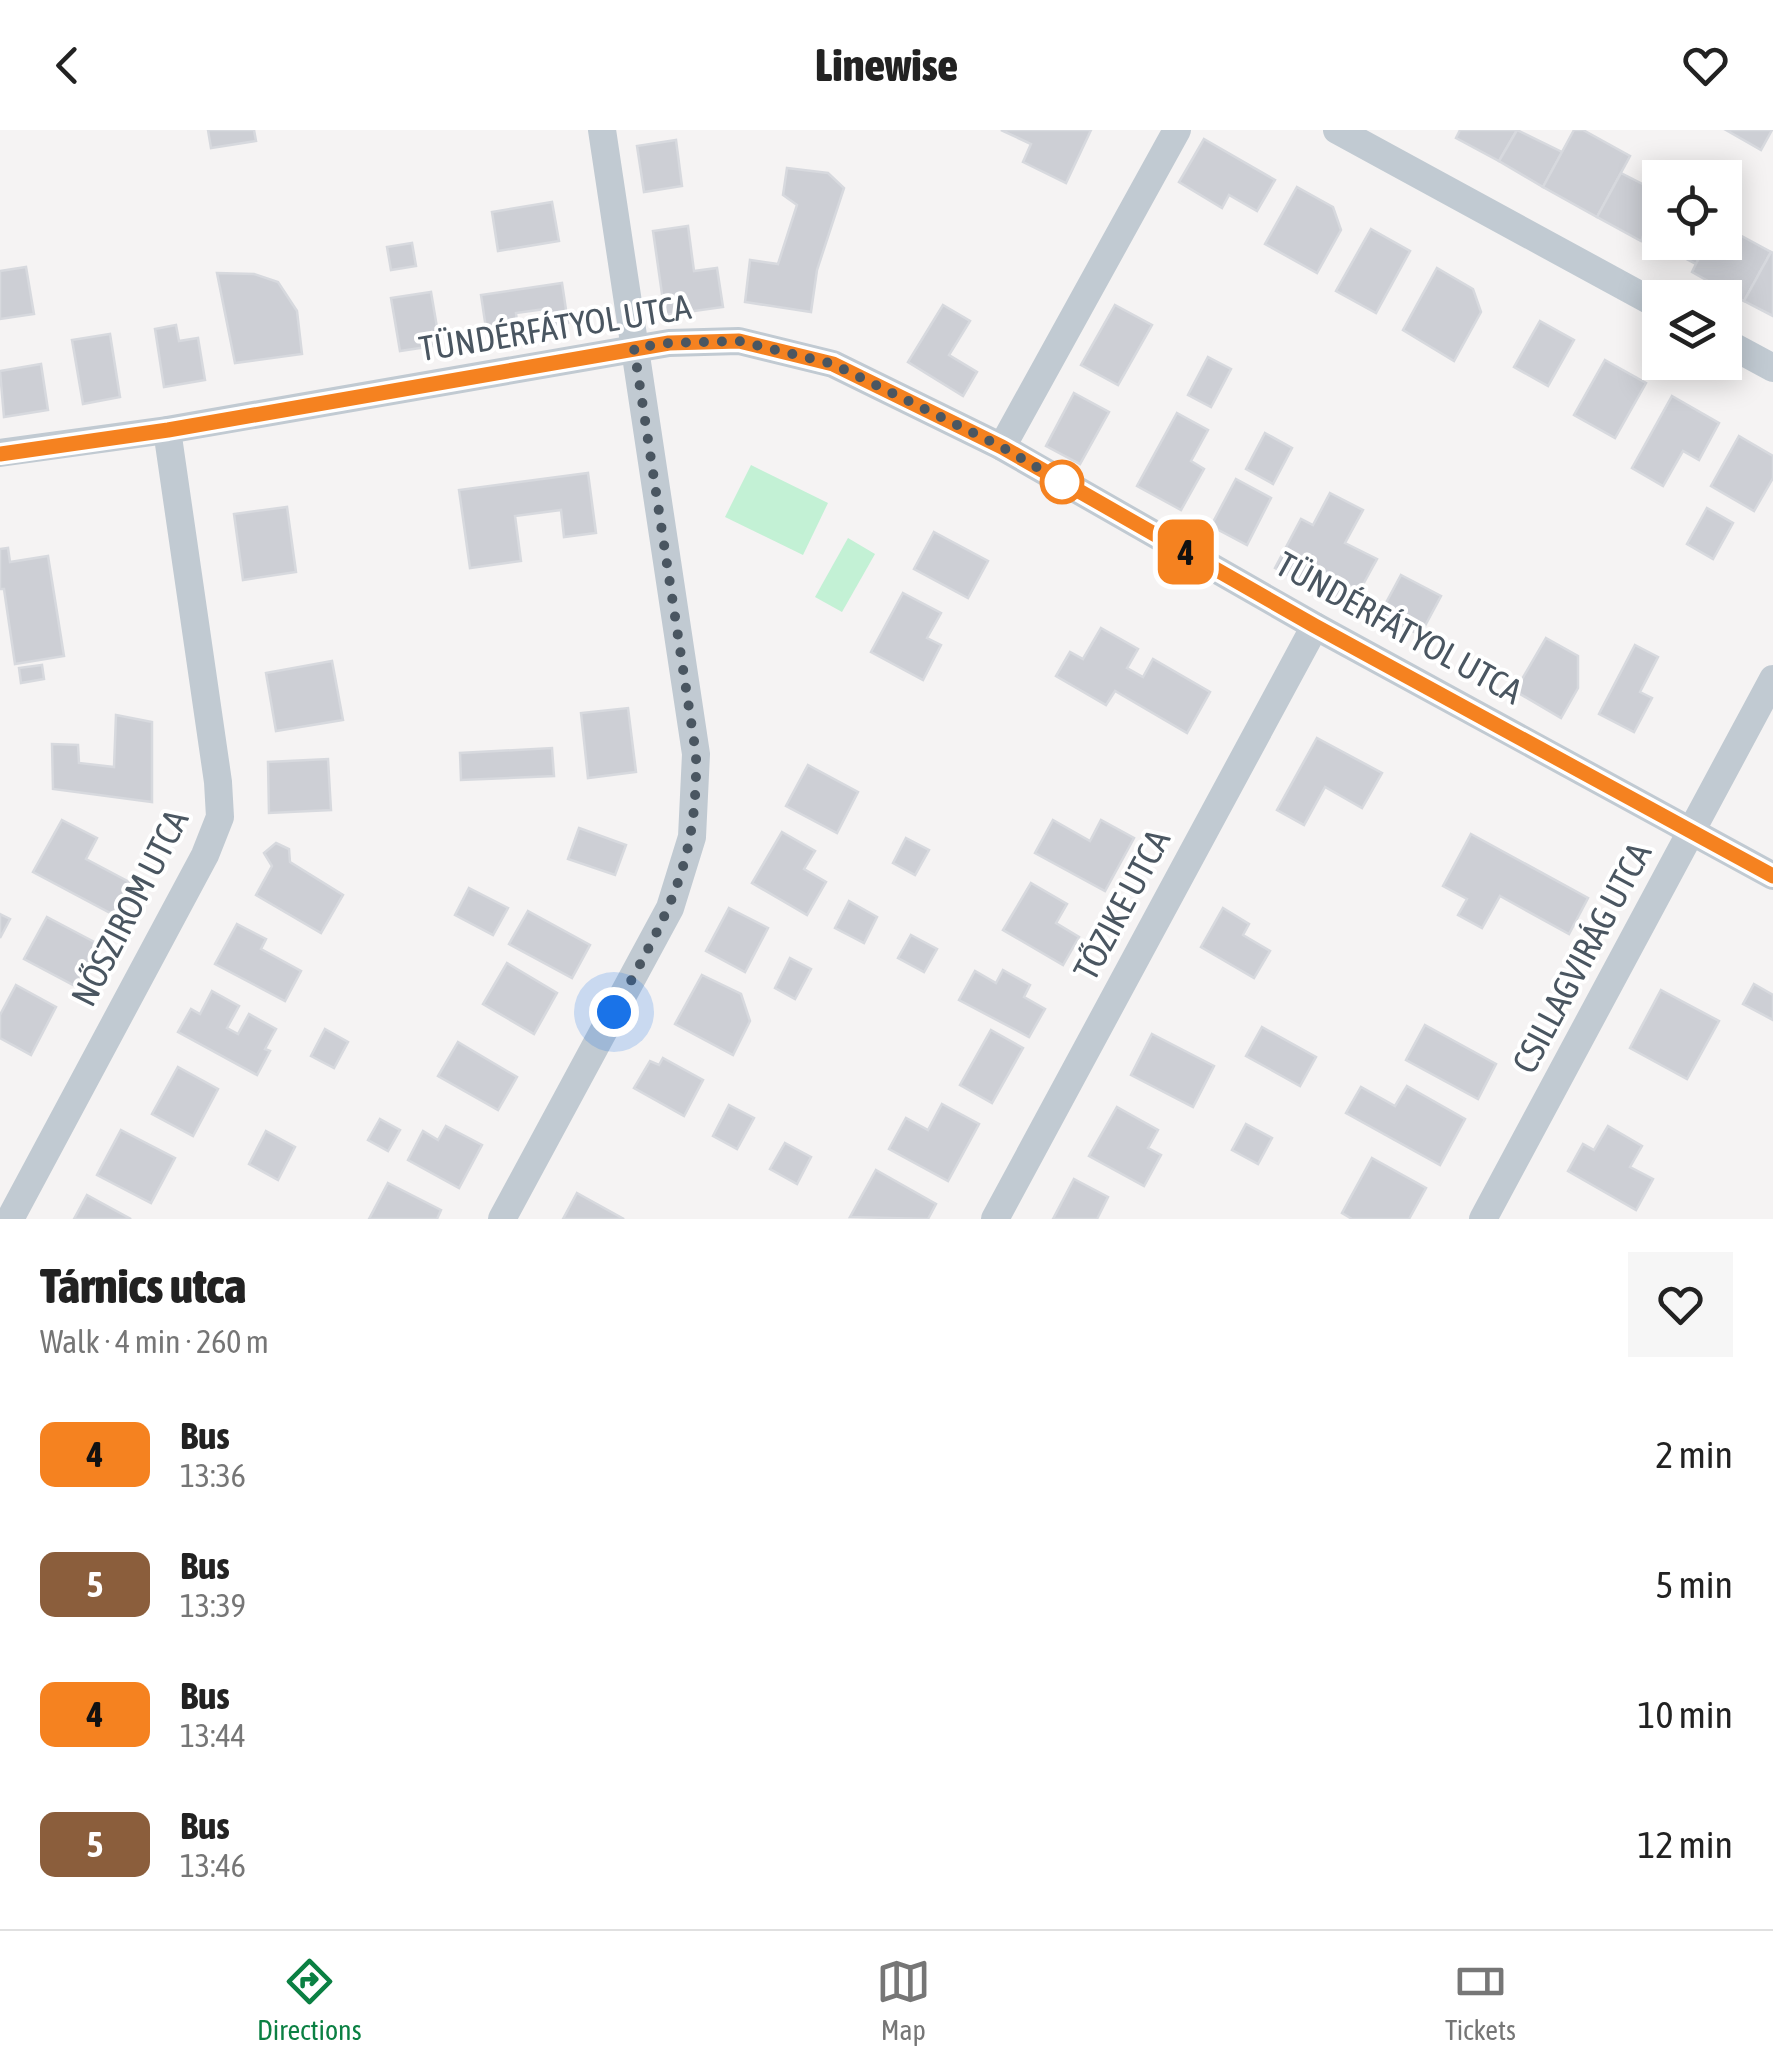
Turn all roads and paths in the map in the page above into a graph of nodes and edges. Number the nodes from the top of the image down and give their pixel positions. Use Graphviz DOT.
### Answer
graph roads {
  1 [pos="602,130"];
  2 [pos="1178,130"];
  3 [pos="1338,130"];
  4 [pos="1642,296"];
  5 [pos="634,348"];
  6 [pos="1742,351"];
  7 [pos="1773,368"];
  8 [pos="168,430"];
  9 [pos="1002,447"];
  10 [pos="0,454"];
  11 [pos="1315,626"];
  12 [pos="1773,679"];
  13 [pos="1693,832"];
  14 [pos="1773,876"];
  15 [pos="10,1219"];
  16 [pos="502,1219"];
  17 [pos="995,1219"];
  18 [pos="1484,1219"];
  1 -- 5 [label="street"];
  2 -- 9 [label="street"];
  3 -- 4 [label="street"];
  5 -- 8 [label="street, TÜNDÉRFÁTYOL UTCA"];
  5 -- 9 [label="street, TÜNDÉRFÁTYOL UTCA"];
  5 -- 16 [label="street"];
  6 -- 7 [label="street"];
  8 -- 10 [label="street, TÜNDÉRFÁTYOL UTCA"];
  8 -- 15 [label="street, NŐSZIROM UTCA"];
  9 -- 11 [label="street, TÜNDÉRFÁTYOL UTCA"];
  11 -- 13 [label="street, TÜNDÉRFÁTYOL UTCA"];
  11 -- 17 [label="street, TŐZIKE UTCA"];
  12 -- 13 [label="street, CSILLAGVIRÁG UTCA"];
  13 -- 14 [label="street, TÜNDÉRFÁTYOL UTCA"];
  13 -- 18 [label="street, CSILLAGVIRÁG UTCA"];
}
